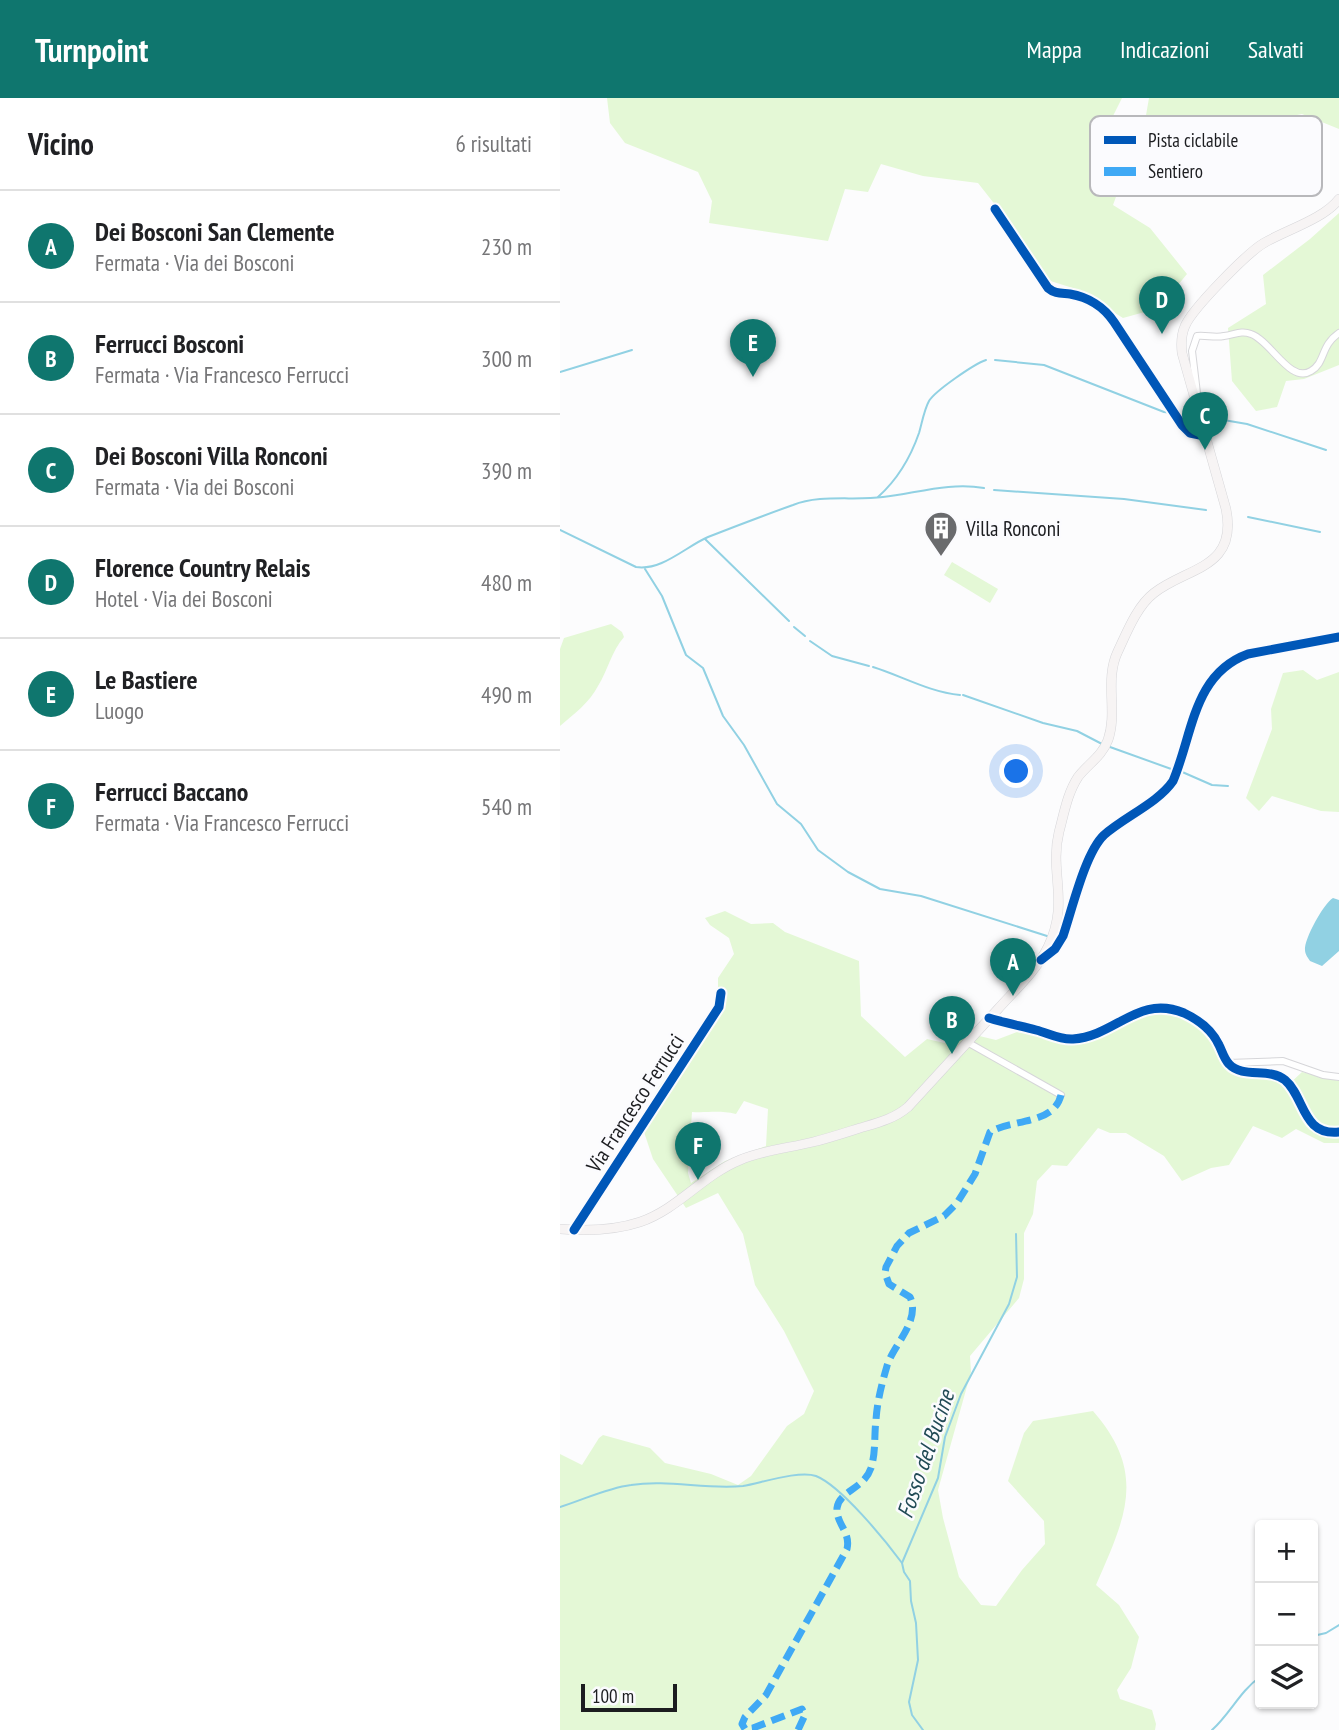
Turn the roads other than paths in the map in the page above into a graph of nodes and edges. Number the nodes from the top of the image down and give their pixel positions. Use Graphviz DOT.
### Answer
graph roads {
  1 [pos="1339,199"];
  2 [pos="995,209"];
  3 [pos="1339,333"];
  4 [pos="1198,413"];
  5 [pos="1205,436"];
  6 [pos="1339,637"];
  7 [pos="1041,960"];
  8 [pos="721,993"];
  9 [pos="989,1018"];
  10 [pos="967,1042"];
  11 [pos="1228,1063"];
  12 [pos="1339,1077"];
  13 [pos="1061,1096"];
  14 [pos="1339,1132"];
  15 [pos="560,1229"];
  16 [pos="574,1230"];
  1 -- 4 [label="main road"];
  2 -- 5 [label="street"];
  3 -- 4 [label="street"];
  4 -- 5 [label="main road"];
  5 -- 7 [label="main road"];
  6 -- 7 [label="street"];
  7 -- 9 [label="main road"];
  8 -- 16 [label="street, Via Francesco Ferrucci"];
  9 -- 10 [label="main road"];
  9 -- 11 [label="street"];
  10 -- 13 [label="street"];
  10 -- 16 [label="main road"];
  11 -- 12 [label="street"];
  11 -- 14 [label="street"];
  15 -- 16 [label="main road"];
}
